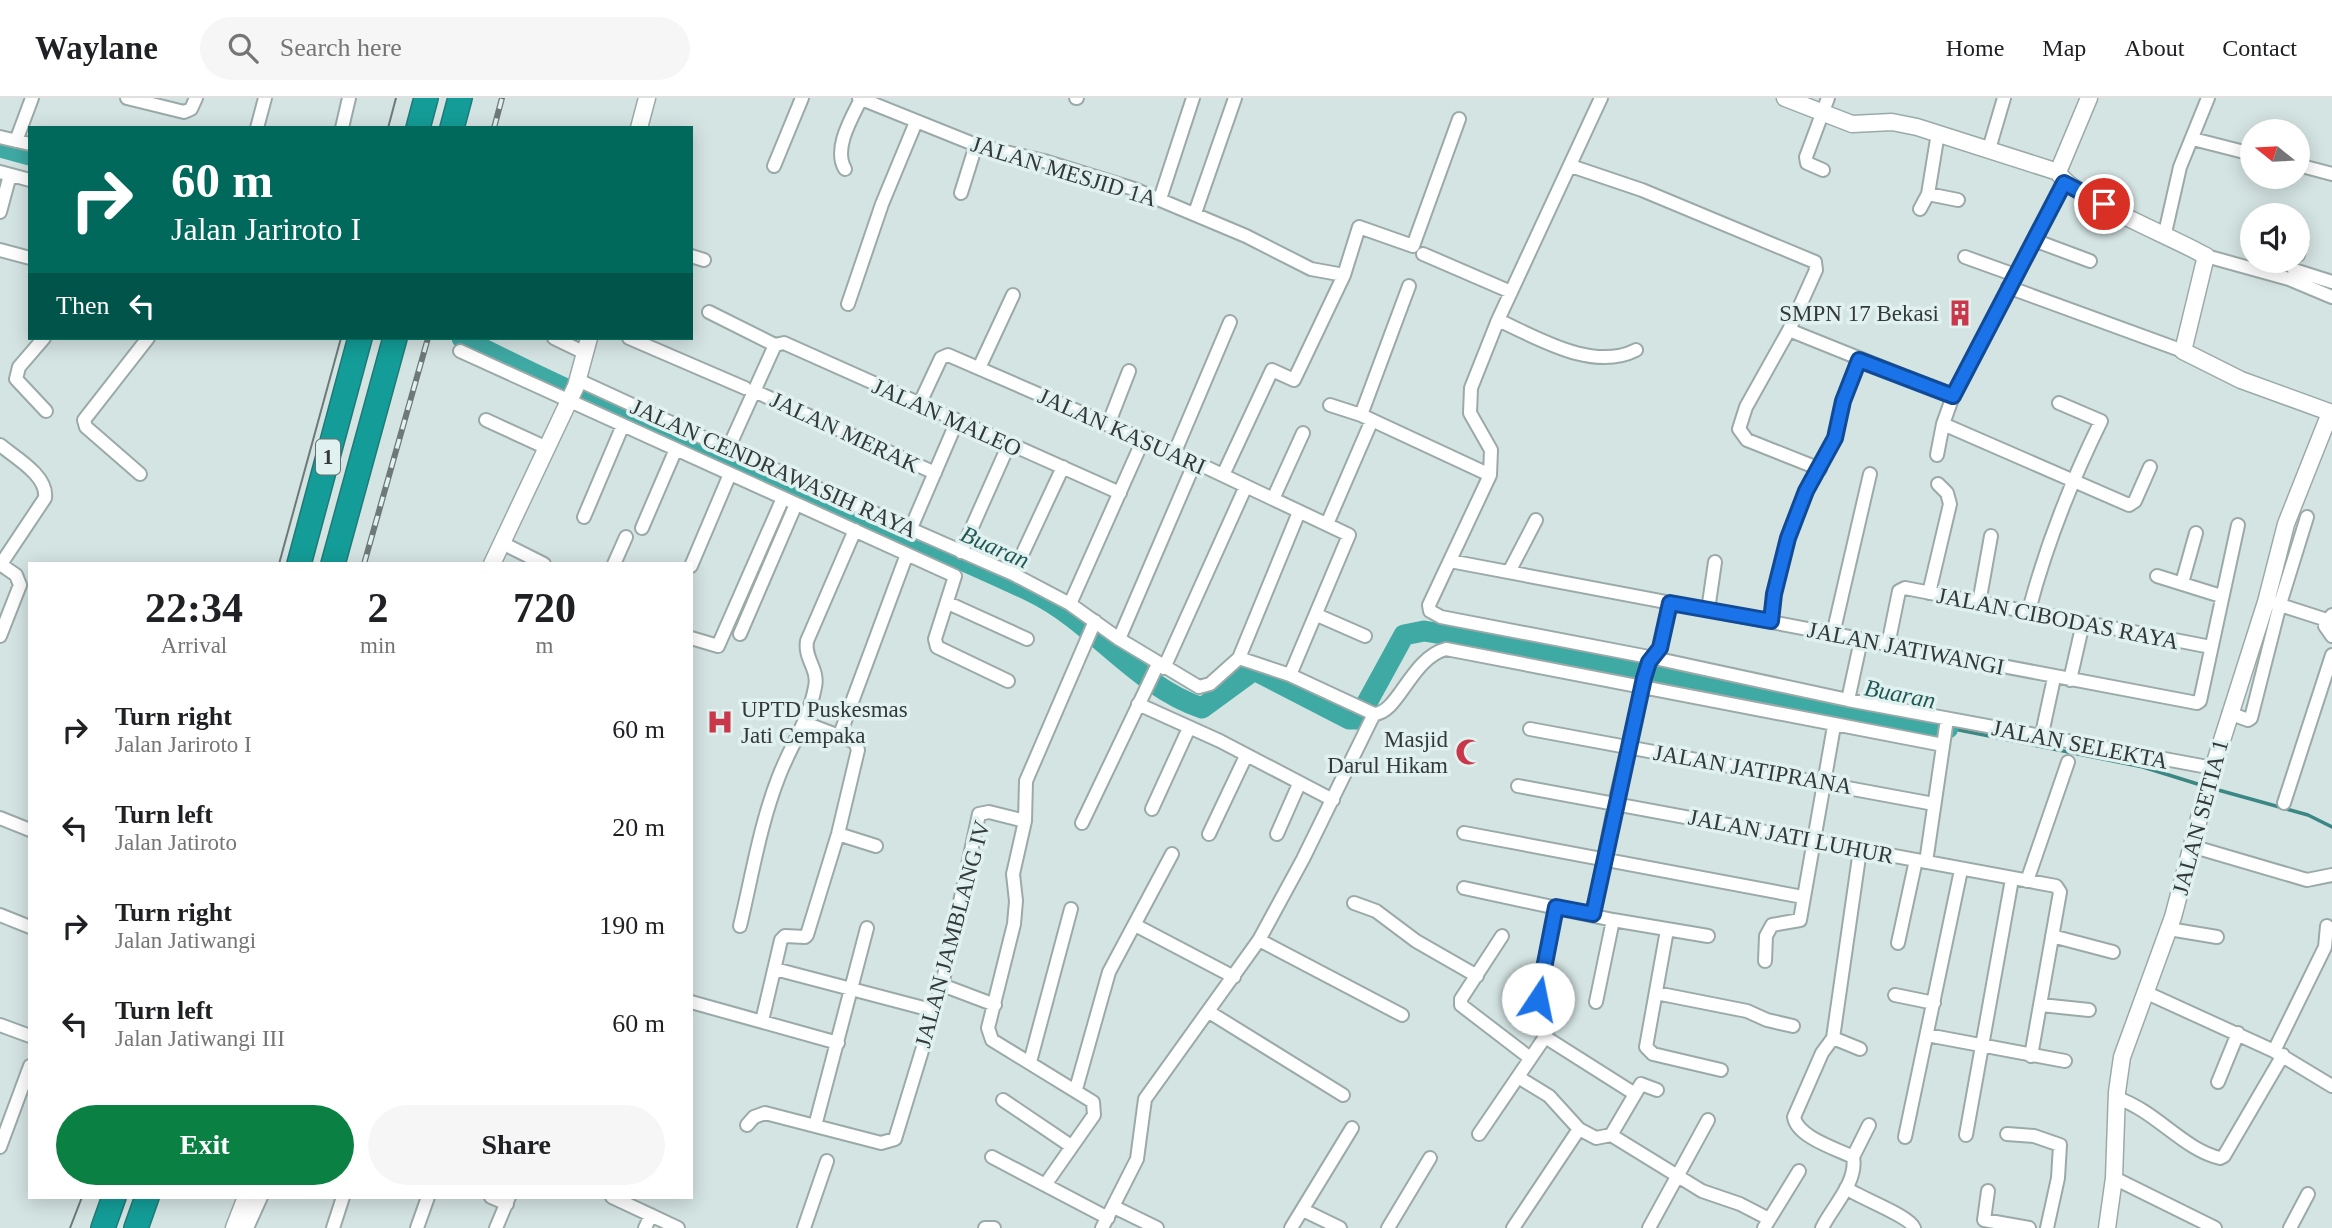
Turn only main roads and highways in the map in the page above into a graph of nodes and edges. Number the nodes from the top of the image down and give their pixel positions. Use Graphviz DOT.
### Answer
graph roads {
  1 [pos="426,98"];
  2 [pos="460,98"];
  3 [pos="419,126"];
  4 [pos="453,126"];
  5 [pos="358,344"];
  6 [pos="392,347"];
  7 [pos="300,562"];
  8 [pos="334,562"];
  9 [pos="113,1199"];
  10 [pos="146,1199"];
  11 [pos="103,1228"];
  12 [pos="136,1228"];
  1 -- 3 [label="highway"];
  2 -- 4 [label="highway"];
  5 -- 7 [label="highway, 1"];
  6 -- 8 [label="highway, 1"];
  9 -- 11 [label="highway"];
  10 -- 12 [label="highway"];
}
